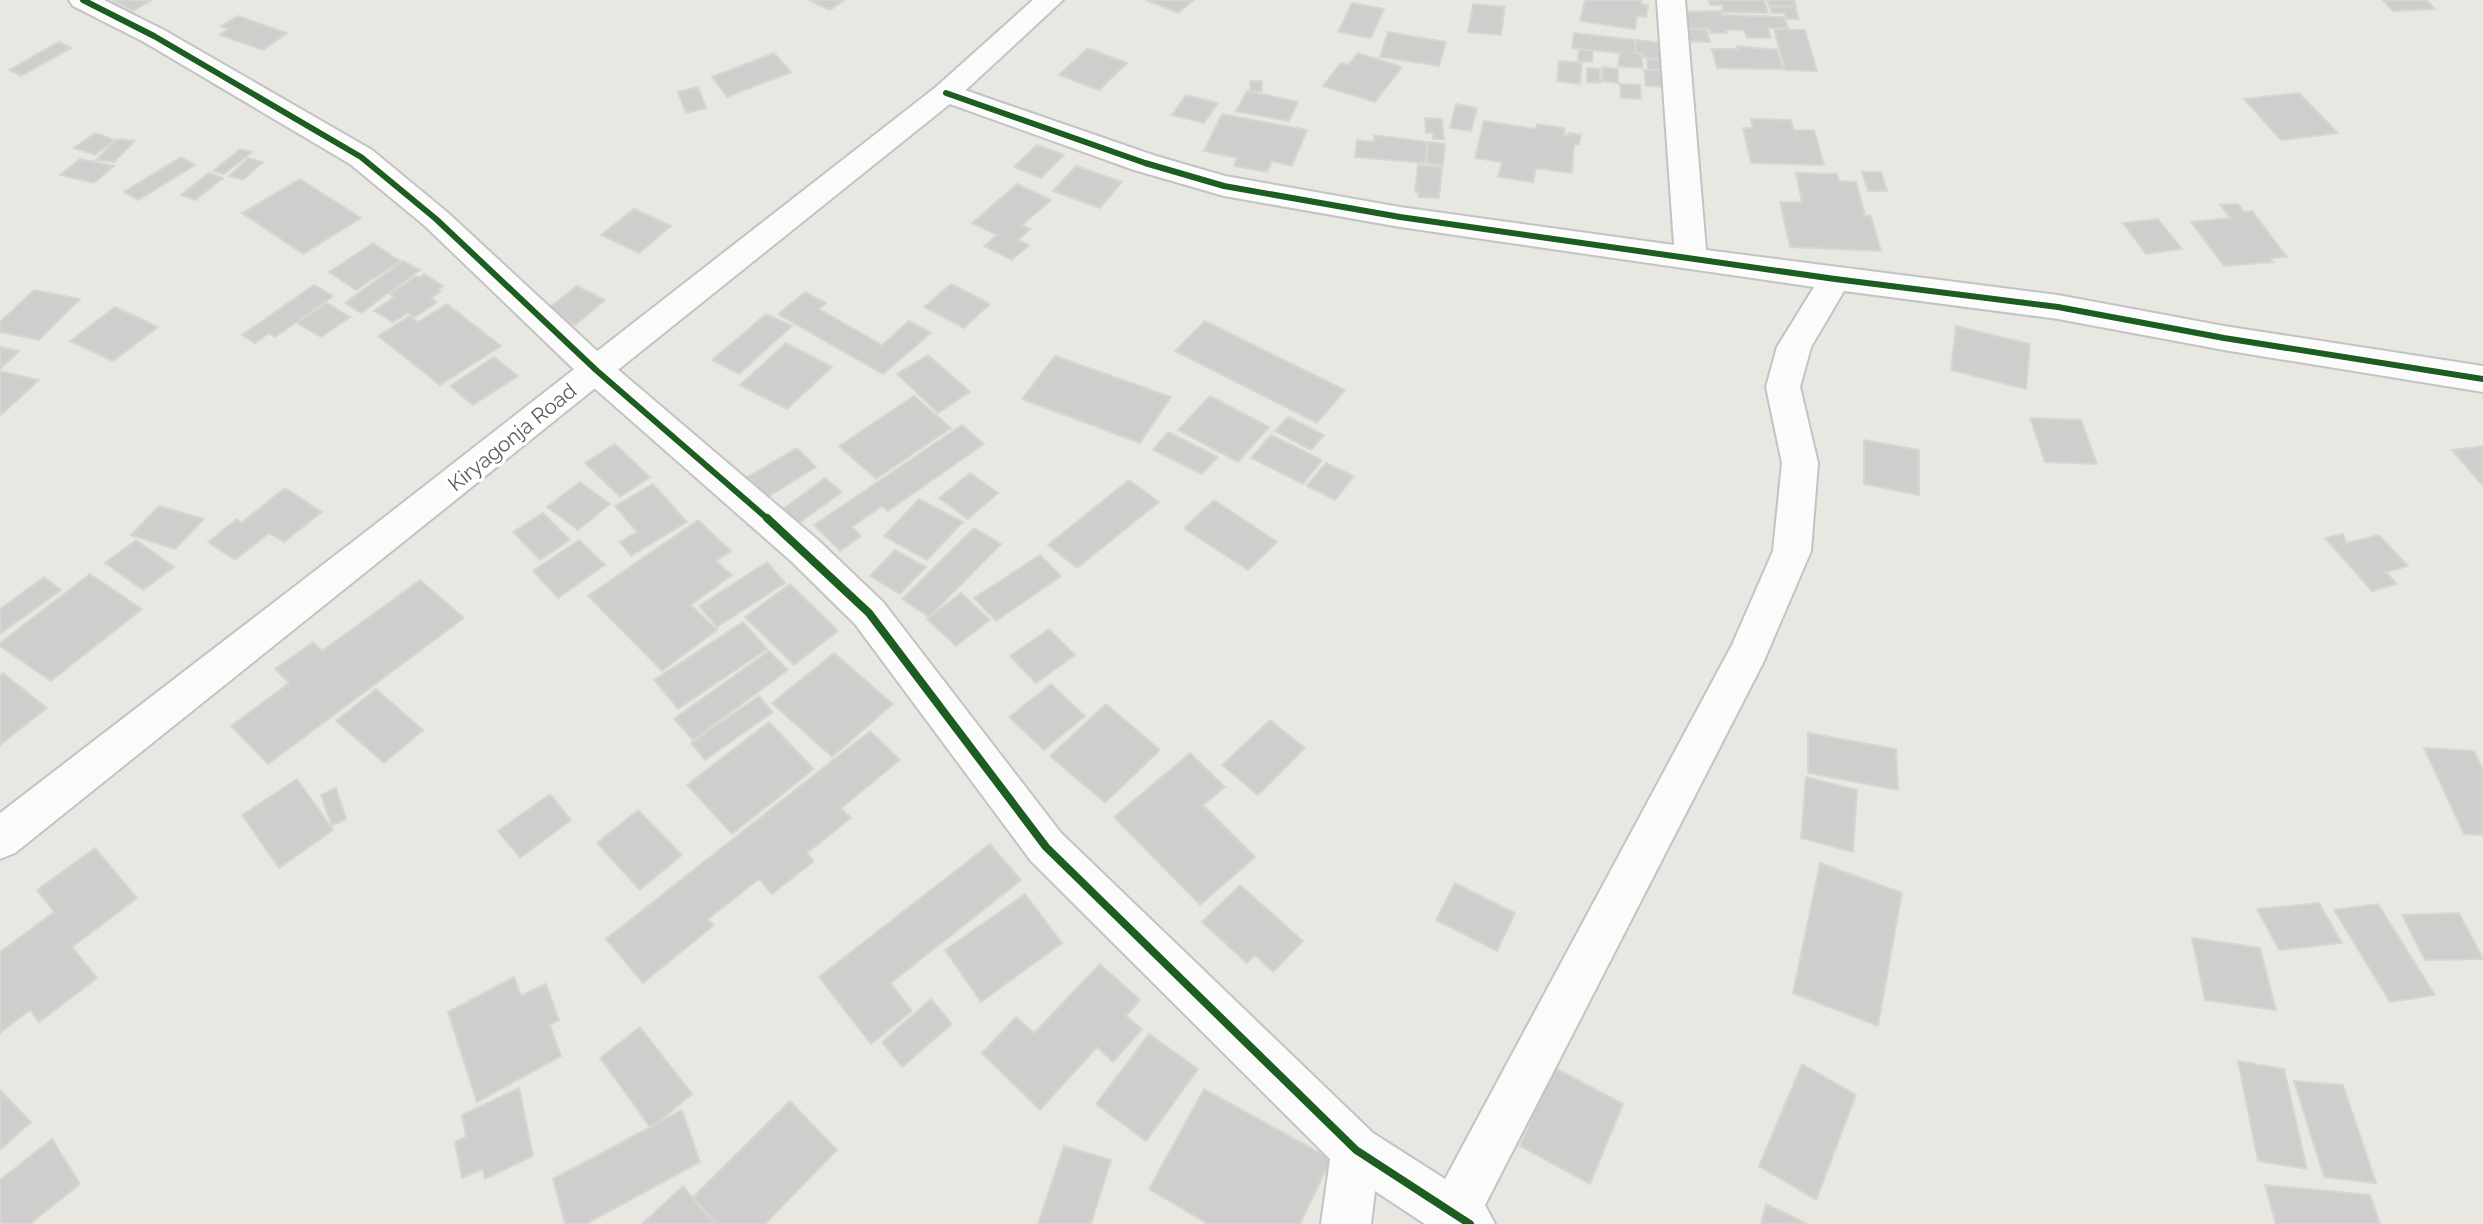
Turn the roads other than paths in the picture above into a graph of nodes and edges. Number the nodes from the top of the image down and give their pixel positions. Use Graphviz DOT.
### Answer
graph roads {
  1 [pos="83,0"];
  2 [pos="1671,0"];
  3 [pos="1045,1"];
  4 [pos="946,93"];
  5 [pos="1691,259"];
  6 [pos="1835,279"];
  7 [pos="596,370"];
  8 [pos="2483,379"];
  9 [pos="0,839"];
  10 [pos="1356,1150"];
  11 [pos="1462,1218"];
  12 [pos="1346,1224"];
  1 -- 7 [label="street"];
  2 -- 5 [label="street"];
  3 -- 4 [label="street, Kiryagonja Road"];
  4 -- 5 [label="street"];
  4 -- 7 [label="street, Kiryagonja Road"];
  5 -- 6 [label="street"];
  6 -- 8 [label="street"];
  6 -- 11 [label="street"];
  7 -- 9 [label="street, Kiryagonja Road"];
  7 -- 10 [label="street"];
  10 -- 11 [label="street"];
  10 -- 12 [label="street"];
}
